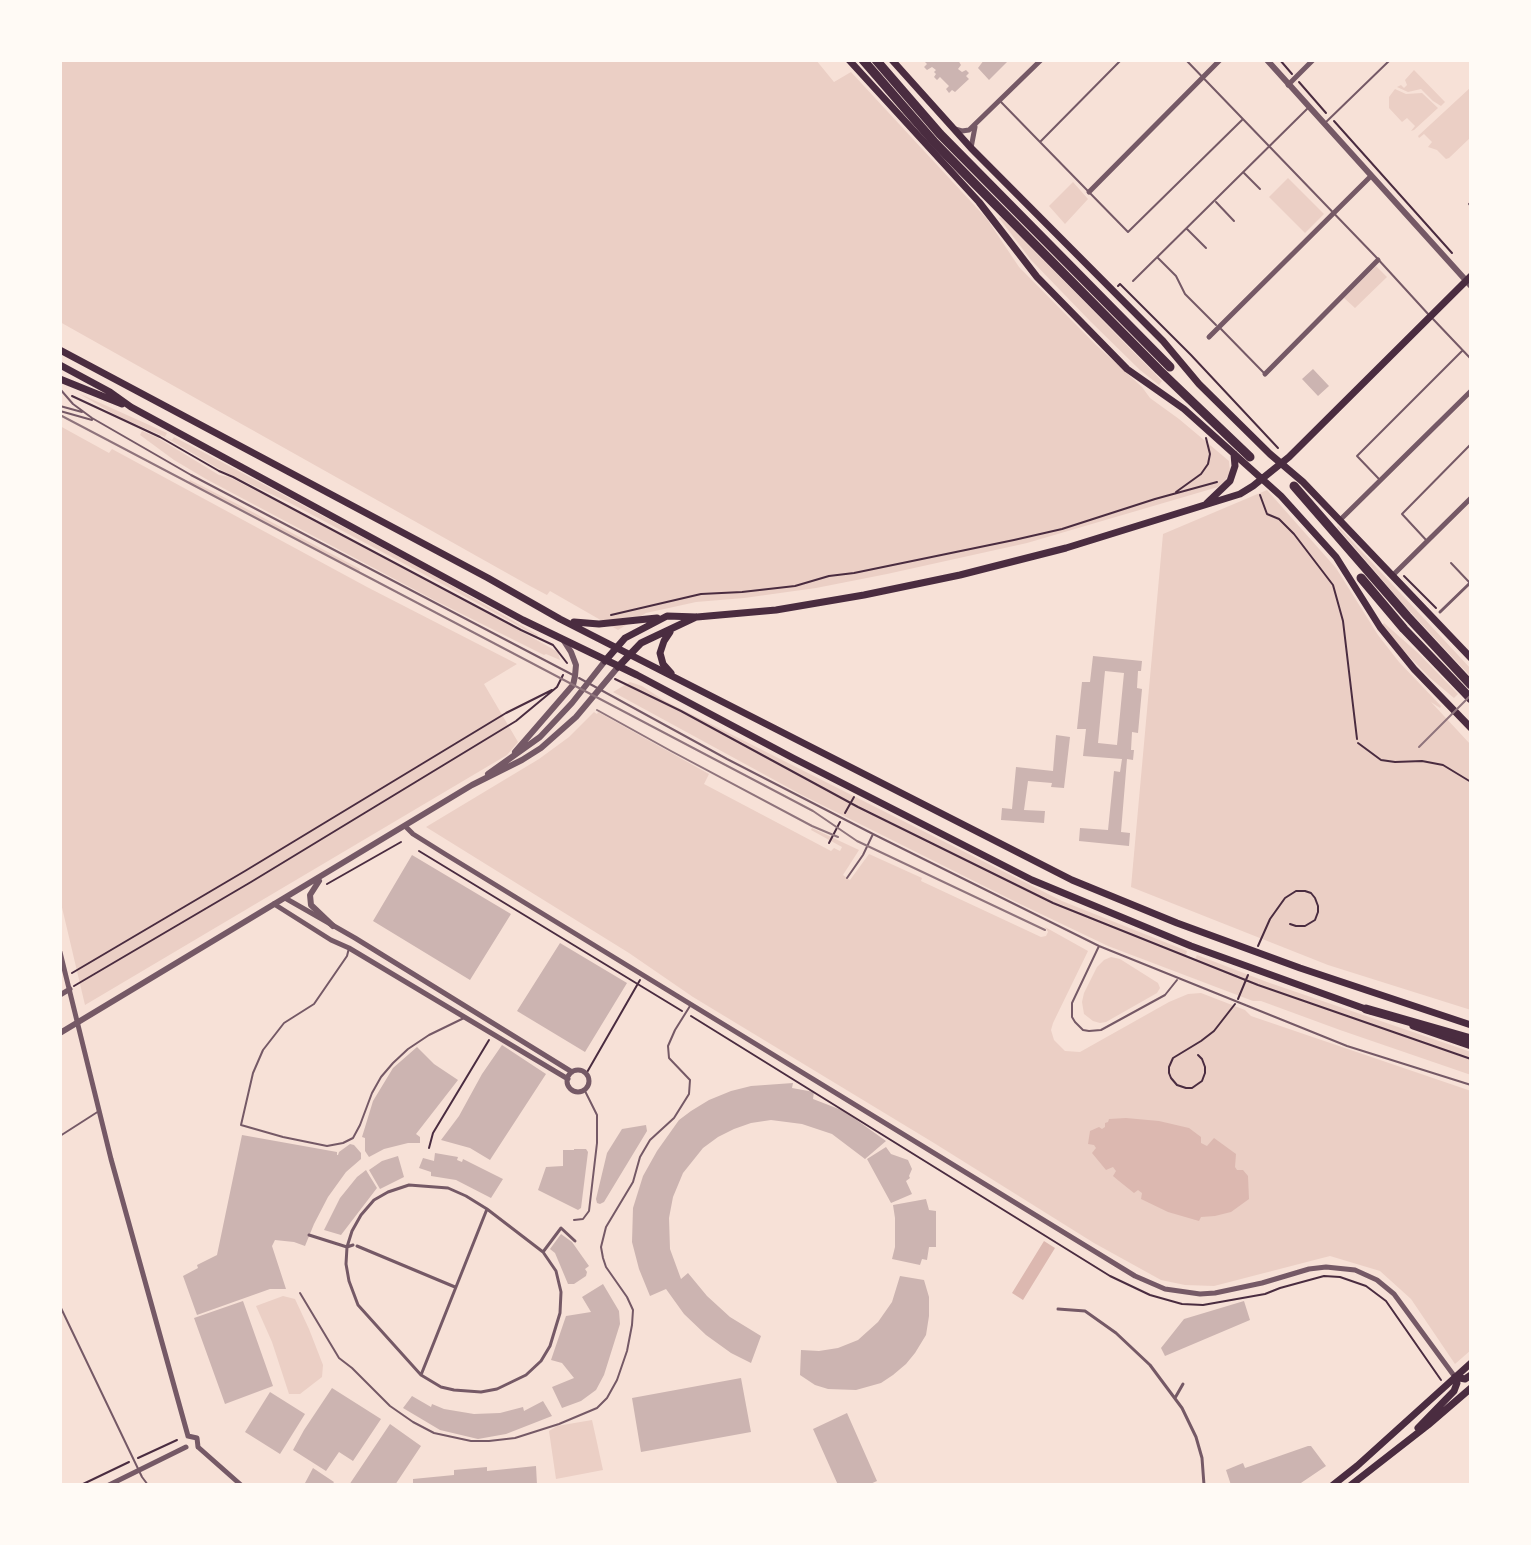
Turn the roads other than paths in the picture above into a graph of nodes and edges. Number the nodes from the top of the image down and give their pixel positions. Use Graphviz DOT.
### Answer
graph roads {
  1 [pos="849,60"];
  2 [pos="863,60"];
  3 [pos="876,60"];
  4 [pos="892,60"];
  5 [pos="1041,60"];
  6 [pos="1121,60"];
  7 [pos="1186,60"];
  8 [pos="1220,60"];
  9 [pos="1267,60"];
  10 [pos="1313,60"];
  11 [pos="1390,60"];
  12 [pos="1203,77"];
  13 [pos="1288,85"];
  14 [pos="1000,101"];
  15 [pos="1309,108"];
  16 [pos="1243,119"];
  17 [pos="1324,124"];
  18 [pos="975,126"];
  19 [pos="954,129"];
  20 [pos="1040,142"];
  21 [pos="1269,146"];
  22 [pos="971,148"];
  23 [pos="1243,172"];
  24 [pos="1371,176"];
  25 [pos="1260,189"];
  26 [pos="1089,192"];
  27 [pos="1215,201"];
  28 [pos="1334,213"];
  29 [pos="1234,221"];
  30 [pos="1187,228"];
  31 [pos="1206,248"];
  32 [pos="1157,257"];
  33 [pos="1378,260"];
  34 [pos="1133,281"];
  35 [pos="1469,281"];
  36 [pos="1431,316"];
  37 [pos="1219,328"];
  38 [pos="1209,337"];
  39 [pos="60,350"];
  40 [pos="1462,350"];
  41 [pos="1471,359"];
  42 [pos="60,365"];
  43 [pos="1170,367"];
  44 [pos="1265,374"];
  45 [pos="60,379"];
  46 [pos="60,389"];
  47 [pos="1471,391"];
  48 [pos="60,406"];
  49 [pos="131,407"];
  50 [pos="60,411"];
  51 [pos="87,414"];
  52 [pos="97,421"];
  53 [pos="1471,444"];
  54 [pos="1233,452"];
  55 [pos="1250,457"];
  56 [pos="1282,463"];
  57 [pos="1263,479"];
  58 [pos="1380,480"];
  59 [pos="1294,486"];
  60 [pos="1471,498"];
  61 [pos="1205,504"];
  62 [pos="1339,521"];
  63 [pos="1427,541"];
  64 [pos="1451,563"];
  65 [pos="1396,573"];
  66 [pos="1361,578"];
  67 [pos="1471,583"];
  68 [pos="1440,612"];
  69 [pos="667,616"];
  70 [pos="697,617"];
  71 [pos="560,619"];
  72 [pos="671,630"];
  73 [pos="564,641"];
  74 [pos="616,647"];
  75 [pos="629,654"];
  76 [pos="1471,658"];
  77 [pos="605,661"];
  78 [pos="618,667"];
  79 [pos="575,676"];
  80 [pos="675,677"];
  81 [pos="587,683"];
  82 [pos="1471,685"];
  83 [pos="599,689"];
  84 [pos="1471,699"];
  85 [pos="1471,728"];
  86 [pos="507,760"];
  87 [pos="472,785"];
  88 [pos="405,826"];
  89 [pos="873,834"];
  90 [pos="323,875"];
  91 [pos="847,878"];
  92 [pos="285,898"];
  93 [pos="274,904"];
  94 [pos="333,926"];
  95 [pos="1099,946"];
  96 [pos="349,948"];
  97 [pos="60,952"];
  98 [pos="61,962"];
  99 [pos="1178,979"];
  100 [pos="70,989"];
  101 [pos="60,995"];
  102 [pos="691,1005"];
  103 [pos="1366,1009"];
  104 [pos="465,1018"];
  105 [pos="78,1022"];
  106 [pos="1471,1025"];
  107 [pos="60,1033"];
  108 [pos="1471,1039"];
  109 [pos="1471,1046"];
  110 [pos="572,1072"];
  111 [pos="568,1079"];
  112 [pos="1471,1085"];
  113 [pos="584,1089"];
  114 [pos="100,1111"];
  115 [pos="60,1136"];
  116 [pos="487,1209"];
  117 [pos="574,1220"];
  118 [pos="309,1235"];
  119 [pos="575,1241"];
  120 [pos="347,1247"];
  121 [pos="543,1252"];
  122 [pos="455,1287"];
  123 [pos="300,1293"];
  124 [pos="60,1306"];
  125 [pos="1058,1309"];
  126 [pos="1471,1363"];
  127 [pos="421,1375"];
  128 [pos="1471,1375"];
  129 [pos="1455,1377"];
  130 [pos="1183,1384"];
  131 [pos="1471,1388"];
  132 [pos="1175,1398"];
  133 [pos="188,1436"];
  134 [pos="186,1447"];
  135 [pos="198,1447"];
  136 [pos="1391,1454"];
  137 [pos="140,1470"];
  138 [pos="109,1485"];
  139 [pos="148,1485"];
  140 [pos="241,1485"];
  141 [pos="1204,1485"];
  142 [pos="1333,1485"];
  143 [pos="1351,1485"];
  1 -- 54 [label="main road"];
  2 -- 55 [label="highway"];
  3 -- 43 [label="highway"];
  4 -- 19 [label="main road"];
  5 -- 14 [label="street"];
  6 -- 20 [label="lane"];
  7 -- 12 [label="lane"];
  8 -- 12 [label="street"];
  9 -- 13 [label="street"];
  10 -- 13 [label="street"];
  11 -- 17 [label="lane"];
  12 -- 16 [label="lane"];
  12 -- 26 [label="street"];
  13 -- 15 [label="street"];
  14 -- 18 [label="street"];
  14 -- 20 [label="lane"];
  15 -- 17 [label="street"];
  15 -- 21 [label="lane"];
  16 -- 21 [label="lane"];
  16 -- 26 [label="lane"];
  17 -- 24 [label="street"];
  18 -- 19 [label="street"];
  18 -- 22 [label="street"];
  19 -- 22 [label="main road"];
  20 -- 26 [label="lane"];
  21 -- 23 [label="lane"];
  21 -- 28 [label="lane"];
  22 -- 56 [label="main road"];
  23 -- 25 [label="lane"];
  23 -- 27 [label="lane"];
  24 -- 28 [label="street"];
  24 -- 35 [label="street"];
  27 -- 29 [label="lane"];
  27 -- 30 [label="lane"];
  28 -- 33 [label="lane"];
  28 -- 37 [label="street"];
  30 -- 31 [label="lane"];
  30 -- 32 [label="lane"];
  32 -- 34 [label="lane"];
  32 -- 37 [label="lane"];
  33 -- 36 [label="lane"];
  33 -- 44 [label="street"];
  35 -- 36 [label="main road"];
  36 -- 40 [label="lane"];
  36 -- 56 [label="main road"];
  37 -- 38 [label="street"];
  37 -- 44 [label="lane"];
  39 -- 71 [label="main road"];
  40 -- 41 [label="lane"];
  40 -- 58 [label="lane"];
  42 -- 49 [label="main road"];
  45 -- 49 [label="main road"];
  46 -- 51 [label="lane"];
  47 -- 58 [label="street"];
  48 -- 51 [label="lane"];
  49 -- 73 [label="main road"];
  50 -- 52 [label="lane"];
  51 -- 52 [label="lane"];
  52 -- 79 [label="lane"];
  53 -- 63 [label="lane"];
  54 -- 57 [label="main road"];
  54 -- 61 [label="main road"];
  56 -- 57 [label="main road"];
  56 -- 62 [label="main road"];
  57 -- 61 [label="main road"];
  57 -- 85 [label="main road"];
  58 -- 62 [label="street"];
  59 -- 82 [label="highway"];
  60 -- 63 [label="street"];
  61 -- 70 [label="main road"];
  62 -- 65 [label="main road"];
  63 -- 65 [label="street"];
  64 -- 67 [label="lane"];
  65 -- 76 [label="main road"];
  66 -- 84 [label="highway"];
  67 -- 68 [label="street"];
  69 -- 70 [label="main road"];
  69 -- 71 [label="main road"];
  69 -- 74 [label="main road"];
  70 -- 72 [label="main road"];
  71 -- 74 [label="main road"];
  72 -- 75 [label="main road"];
  72 -- 80 [label="main road"];
  73 -- 77 [label="main road"];
  73 -- 79 [label="street"];
  74 -- 75 [label="main road"];
  74 -- 77 [label="main road"];
  75 -- 78 [label="main road"];
  75 -- 80 [label="main road"];
  77 -- 78 [label="main road"];
  77 -- 81 [label="street"];
  78 -- 83 [label="street"];
  78 -- 103 [label="main road"];
  79 -- 81 [label="lane"];
  79 -- 86 [label="street"];
  80 -- 106 [label="main road"];
  81 -- 83 [label="lane"];
  81 -- 86 [label="street"];
  83 -- 87 [label="street"];
  83 -- 89 [label="lane"];
  86 -- 87 [label="street"];
  87 -- 88 [label="street"];
  88 -- 90 [label="street"];
  88 -- 102 [label="street"];
  89 -- 91 [label="lane"];
  89 -- 95 [label="lane"];
  90 -- 92 [label="street"];
  90 -- 94 [label="street"];
  92 -- 93 [label="street"];
  92 -- 94 [label="street"];
  93 -- 96 [label="street"];
  93 -- 105 [label="street"];
  94 -- 110 [label="street"];
  95 -- 99 [label="lane"];
  95 -- 99 [label="lane"];
  96 -- 104 [label="street"];
  96 -- 104 [label="lane"];
  97 -- 98 [label="street"];
  98 -- 100 [label="street"];
  99 -- 112 [label="lane"];
  100 -- 101 [label="street"];
  100 -- 105 [label="street"];
  102 -- 123 [label="lane"];
  102 -- 129 [label="street"];
  103 -- 108 [label="highway"];
  103 -- 109 [label="main road"];
  104 -- 111 [label="street"];
  105 -- 107 [label="street"];
  105 -- 114 [label="street"];
  110 -- 111 [label="street"];
  110 -- 113 [label="street"];
  111 -- 113 [label="street"];
  113 -- 117 [label="lane"];
  114 -- 115 [label="lane"];
  114 -- 133 [label="street"];
  116 -- 120 [label="street"];
  116 -- 121 [label="street"];
  116 -- 122 [label="street"];
  118 -- 120 [label="street"];
  119 -- 121 [label="street"];
  120 -- 122 [label="street"];
  120 -- 127 [label="street"];
  121 -- 127 [label="street"];
  122 -- 127 [label="street"];
  124 -- 137 [label="lane"];
  125 -- 132 [label="street"];
  126 -- 129 [label="main road"];
  128 -- 129 [label="main road"];
  129 -- 136 [label="main road"];
  129 -- 142 [label="main road"];
  130 -- 132 [label="street"];
  131 -- 136 [label="main road"];
  132 -- 141 [label="street"];
  133 -- 134 [label="street"];
  133 -- 135 [label="street"];
  134 -- 135 [label="street"];
  134 -- 137 [label="street"];
  135 -- 140 [label="street"];
  136 -- 143 [label="main road"];
  137 -- 138 [label="street"];
  137 -- 139 [label="lane"];
}
